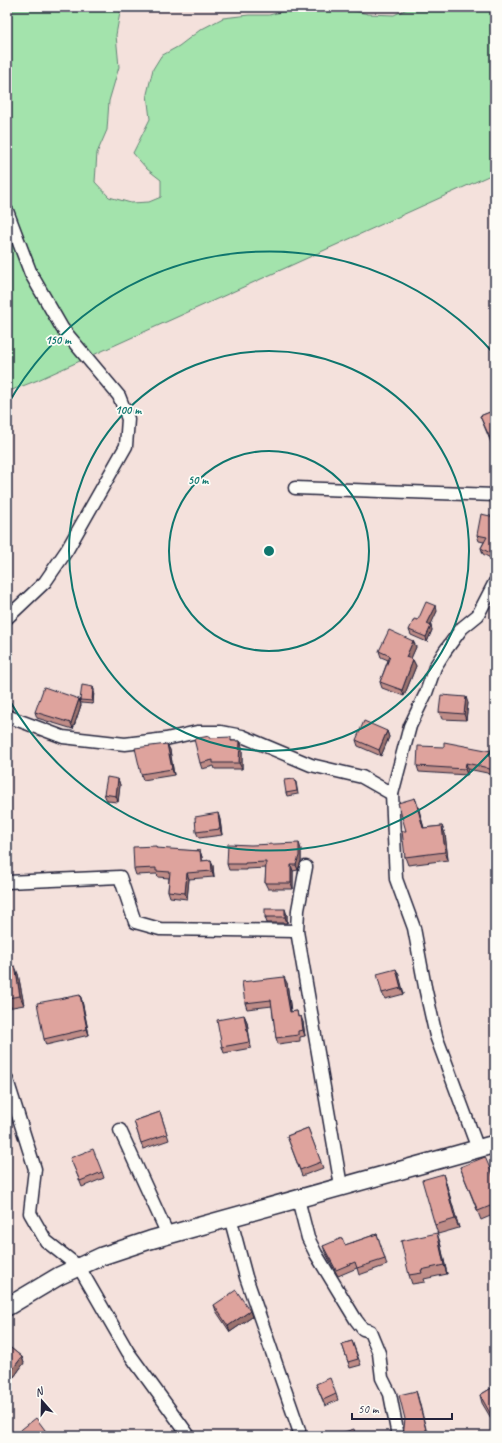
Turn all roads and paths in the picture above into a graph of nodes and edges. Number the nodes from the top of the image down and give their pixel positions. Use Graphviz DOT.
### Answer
graph roads {
  1 [pos="7,212"];
  2 [pos="296,488"];
  3 [pos="495,495"];
  4 [pos="495,582"];
  5 [pos="7,618"];
  6 [pos="7,716"];
  7 [pos="392,794"];
  8 [pos="306,867"];
  9 [pos="7,882"];
  10 [pos="298,931"];
  11 [pos="7,1080"];
  12 [pos="120,1130"];
  13 [pos="495,1144"];
  14 [pos="478,1148"];
  15 [pos="341,1186"];
  16 [pos="298,1199"];
  17 [pos="230,1217"];
  18 [pos="168,1235"];
  19 [pos="80,1266"];
  20 [pos="7,1307"];
  21 [pos="299,1430"];
  22 [pos="189,1436"];
  23 [pos="398,1436"];
  1 -- 5 [label="street"];
  2 -- 3 [label="street"];
  4 -- 7 [label="street"];
  6 -- 7 [label="street"];
  7 -- 14 [label="street"];
  8 -- 10 [label="street"];
  9 -- 10 [label="street"];
  10 -- 15 [label="street"];
  11 -- 19 [label="street"];
  12 -- 18 [label="street"];
  13 -- 14 [label="street"];
  14 -- 15 [label="street"];
  15 -- 16 [label="street"];
  16 -- 17 [label="street"];
  16 -- 23 [label="street"];
  17 -- 18 [label="street"];
  17 -- 21 [label="street"];
  18 -- 19 [label="street"];
  19 -- 20 [label="street"];
  19 -- 22 [label="street"];
}
